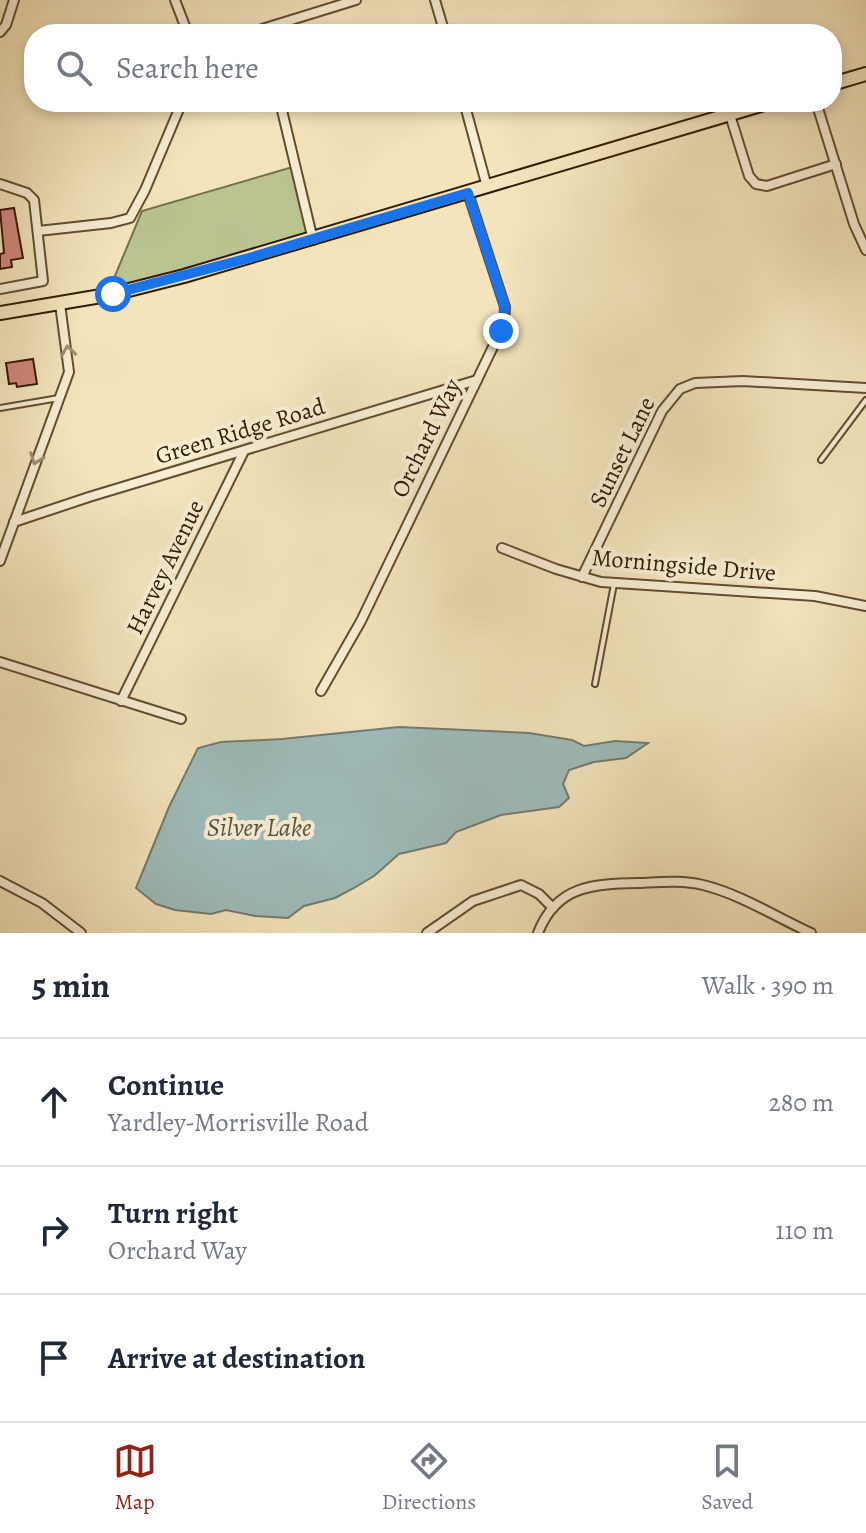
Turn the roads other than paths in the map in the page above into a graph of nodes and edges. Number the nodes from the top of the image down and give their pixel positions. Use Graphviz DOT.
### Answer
graph roads {
  1 [pos="14,0"];
  2 [pos="175,0"];
  3 [pos="356,0"];
  4 [pos="435,0"];
  5 [pos="184,24"];
  6 [pos="278,24"];
  7 [pos="442,24"];
  8 [pos="0,32"];
  9 [pos="866,74"];
  10 [pos="842,81"];
  11 [pos="178,112"];
  12 [pos="282,112"];
  13 [pos="467,112"];
  14 [pos="739,112"];
  15 [pos="819,112"];
  16 [pos="730,115"];
  17 [pos="836,164"];
  18 [pos="0,184"];
  19 [pos="487,187"];
  20 [pos="468,193"];
  21 [pos="38,231"];
  22 [pos="313,240"];
  23 [pos="866,250"];
  24 [pos="0,289"];
  25 [pos="60,304"];
  26 [pos="0,313"];
  27 [pos="477,380"];
  28 [pos="866,388"];
  29 [pos="59,398"];
  30 [pos="866,400"];
  31 [pos="0,408"];
  32 [pos="244,451"];
  33 [pos="821,460"];
  34 [pos="14,522"];
  35 [pos="502,548"];
  36 [pos="0,561"];
  37 [pos="582,577"];
  38 [pos="614,584"];
  39 [pos="866,606"];
  40 [pos="0,662"];
  41 [pos="595,684"];
  42 [pos="321,691"];
  43 [pos="121,701"];
  44 [pos="181,719"];
  45 [pos="0,881"];
  46 [pos="553,908"];
  47 [pos="789,923"];
  48 [pos="81,933"];
  49 [pos="427,933"];
  50 [pos="538,933"];
  51 [pos="784,933"];
  52 [pos="811,933"];
  1 -- 8 [label="street"];
  2 -- 5 [label="street"];
  3 -- 6 [label="street"];
  4 -- 7 [label="street"];
  9 -- 10 [label="main road"];
  11 -- 21 [label="street"];
  12 -- 22 [label="street"];
  13 -- 19 [label="street"];
  14 -- 16 [label="main road"];
  15 -- 17 [label="street"];
  16 -- 17 [label="street"];
  16 -- 19 [label="main road"];
  17 -- 23 [label="street"];
  18 -- 21 [label="street"];
  19 -- 20 [label="main road"];
  20 -- 22 [label="main road"];
  20 -- 27 [label="street, Orchard Way"];
  21 -- 24 [label="street"];
  22 -- 25 [label="main road"];
  25 -- 26 [label="main road"];
  29 -- 25 [label="street, one-way"];
  27 -- 32 [label="street, Green Ridge Road"];
  27 -- 42 [label="street, Orchard Way"];
  28 -- 37 [label="street, Sunset Lane"];
  29 -- 31 [label="lane"];
  29 -- 34 [label="street, one-way"];
  30 -- 33 [label="lane"];
  32 -- 34 [label="street, Green Ridge Road"];
  32 -- 43 [label="street, Harvey Avenue"];
  34 -- 36 [label="street"];
  35 -- 37 [label="street, Morningside Drive"];
  37 -- 38 [label="street, Morningside Drive"];
  38 -- 39 [label="street, Morningside Drive"];
  38 -- 41 [label="lane"];
  40 -- 43 [label="street"];
  43 -- 44 [label="street"];
  45 -- 48 [label="street"];
  46 -- 47 [label="street"];
  46 -- 49 [label="street"];
  46 -- 50 [label="street"];
  47 -- 51 [label="street"];
  47 -- 52 [label="street"];
}
